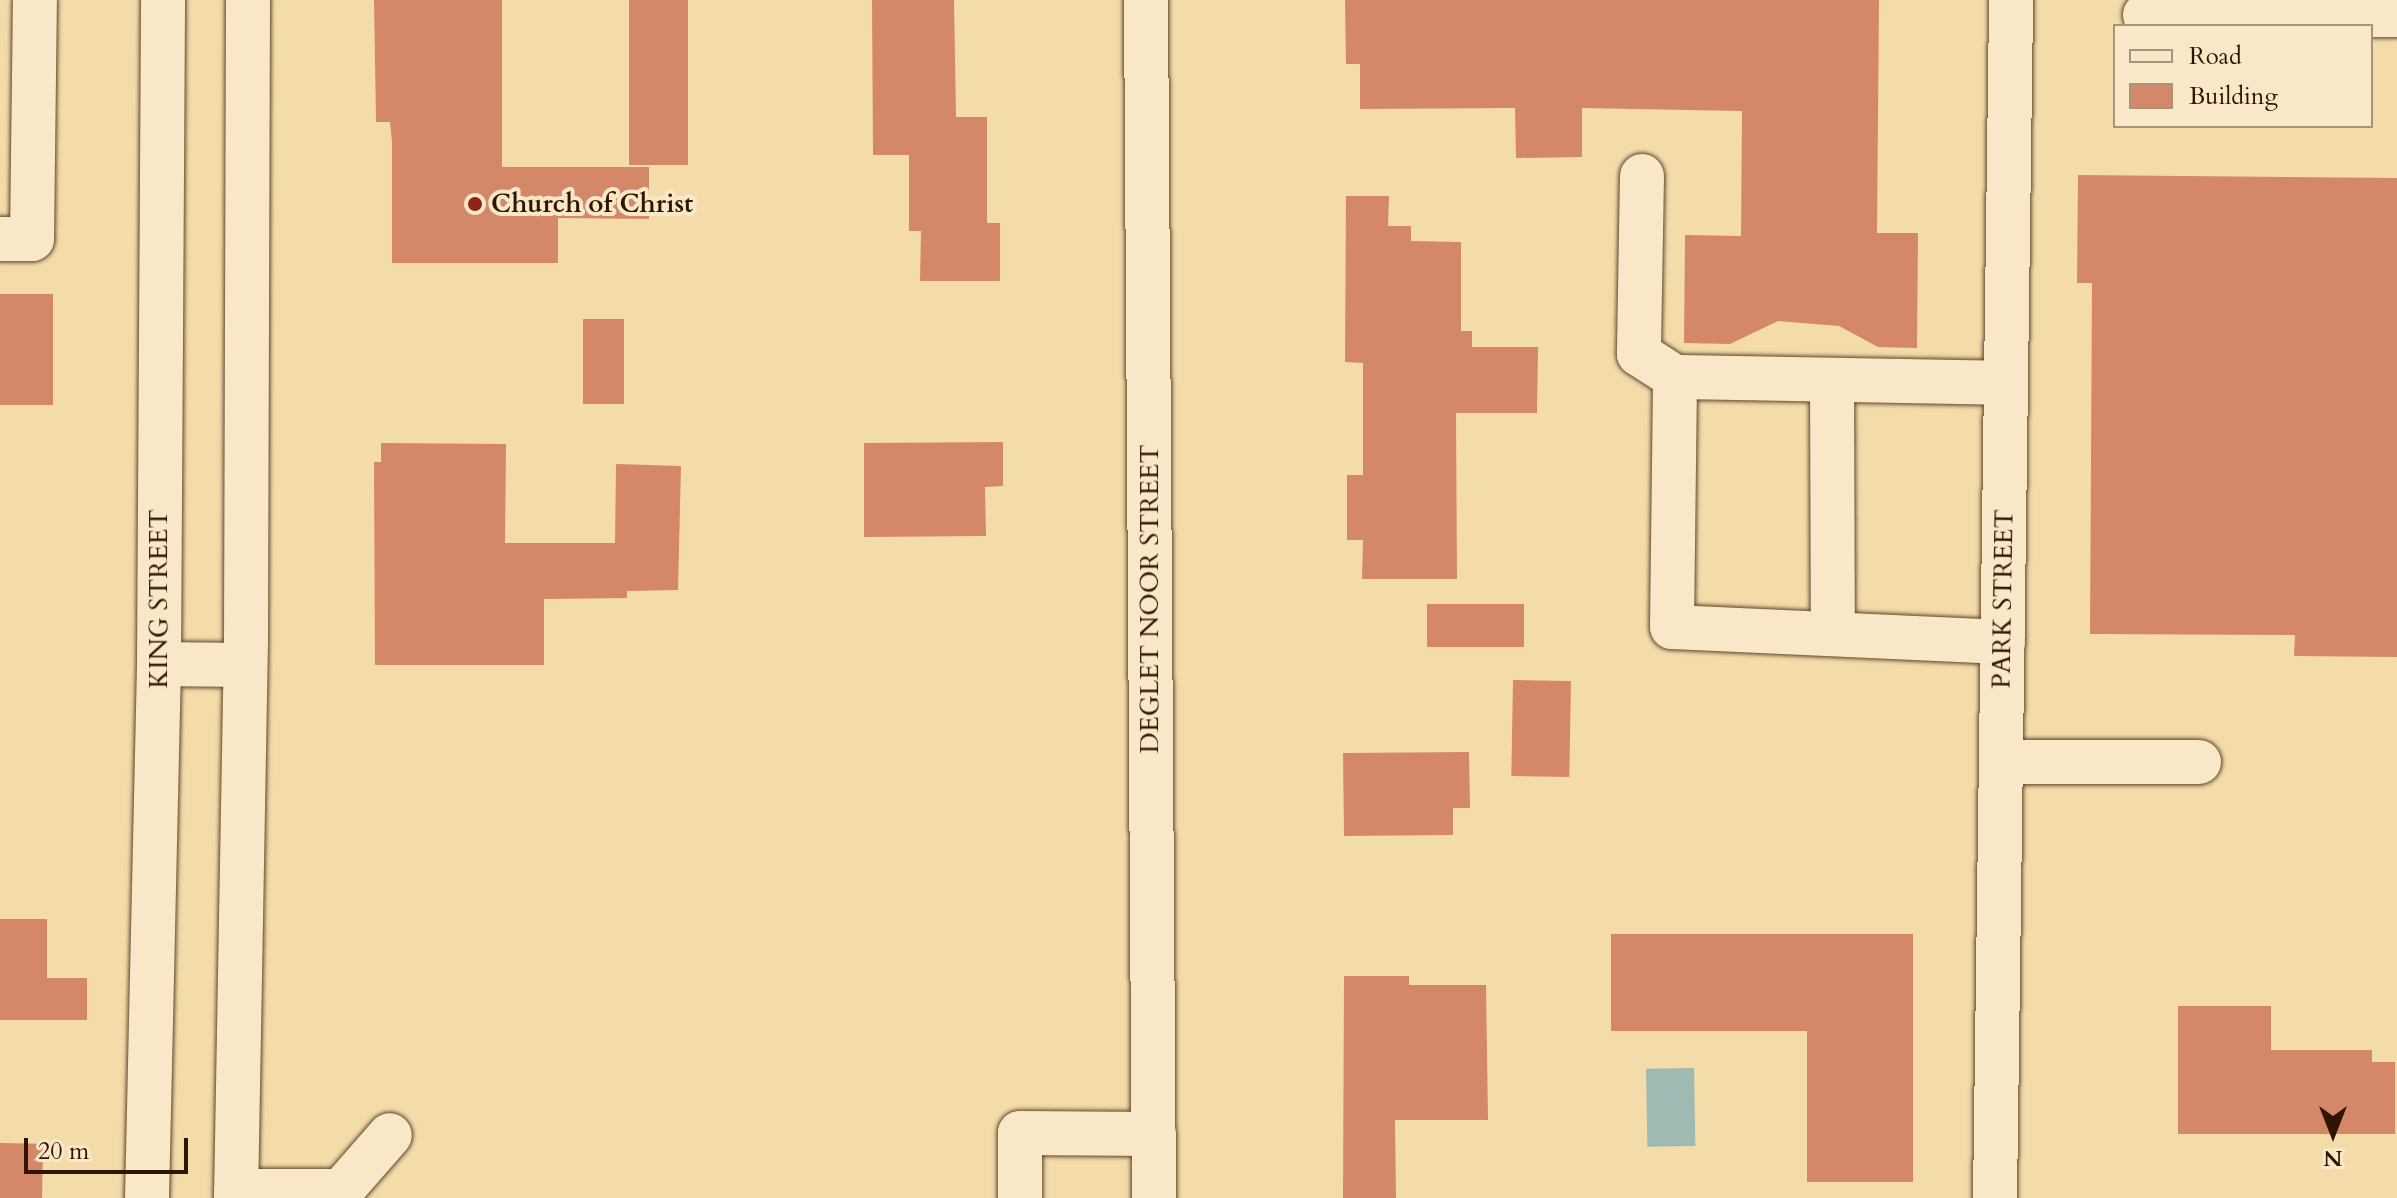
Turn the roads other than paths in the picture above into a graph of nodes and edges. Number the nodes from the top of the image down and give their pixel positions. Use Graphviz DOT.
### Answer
graph roads {
  1 [pos="35,0"];
  2 [pos="163,0"];
  3 [pos="248,0"];
  4 [pos="1146,0"];
  5 [pos="2011,0"];
  6 [pos="2145,15"];
  7 [pos="2397,15"];
  8 [pos="1642,176"];
  9 [pos="0,239"];
  10 [pos="1675,377"];
  11 [pos="1832,380"];
  12 [pos="2006,383"];
  13 [pos="1833,634"];
  14 [pos="2003,642"];
  15 [pos="159,664"];
  16 [pos="245,665"];
  17 [pos="2001,762"];
  18 [pos="2199,762"];
  19 [pos="1154,1134"];
  20 [pos="390,1135"];
  21 [pos="236,1195"];
  22 [pos="341,1195"];
  23 [pos="147,1198"];
  24 [pos="1020,1198"];
  25 [pos="1154,1198"];
  26 [pos="1995,1198"];
  1 -- 9 [label="street"];
  2 -- 15 [label="street, KING STREET"];
  3 -- 16 [label="street"];
  4 -- 19 [label="street, DEGLET NOOR STREET"];
  5 -- 12 [label="street, PARK STREET"];
  6 -- 7 [label="street"];
  8 -- 10 [label="street"];
  10 -- 11 [label="street"];
  10 -- 13 [label="street"];
  11 -- 12 [label="street"];
  11 -- 13 [label="street"];
  12 -- 14 [label="street, PARK STREET"];
  13 -- 14 [label="street"];
  14 -- 17 [label="street, PARK STREET"];
  15 -- 16 [label="street"];
  15 -- 23 [label="street, KING STREET"];
  16 -- 21 [label="street"];
  17 -- 18 [label="street"];
  17 -- 26 [label="street, PARK STREET"];
  19 -- 24 [label="street"];
  19 -- 25 [label="street, DEGLET NOOR STREET"];
  20 -- 22 [label="street"];
  21 -- 22 [label="street"];
}
